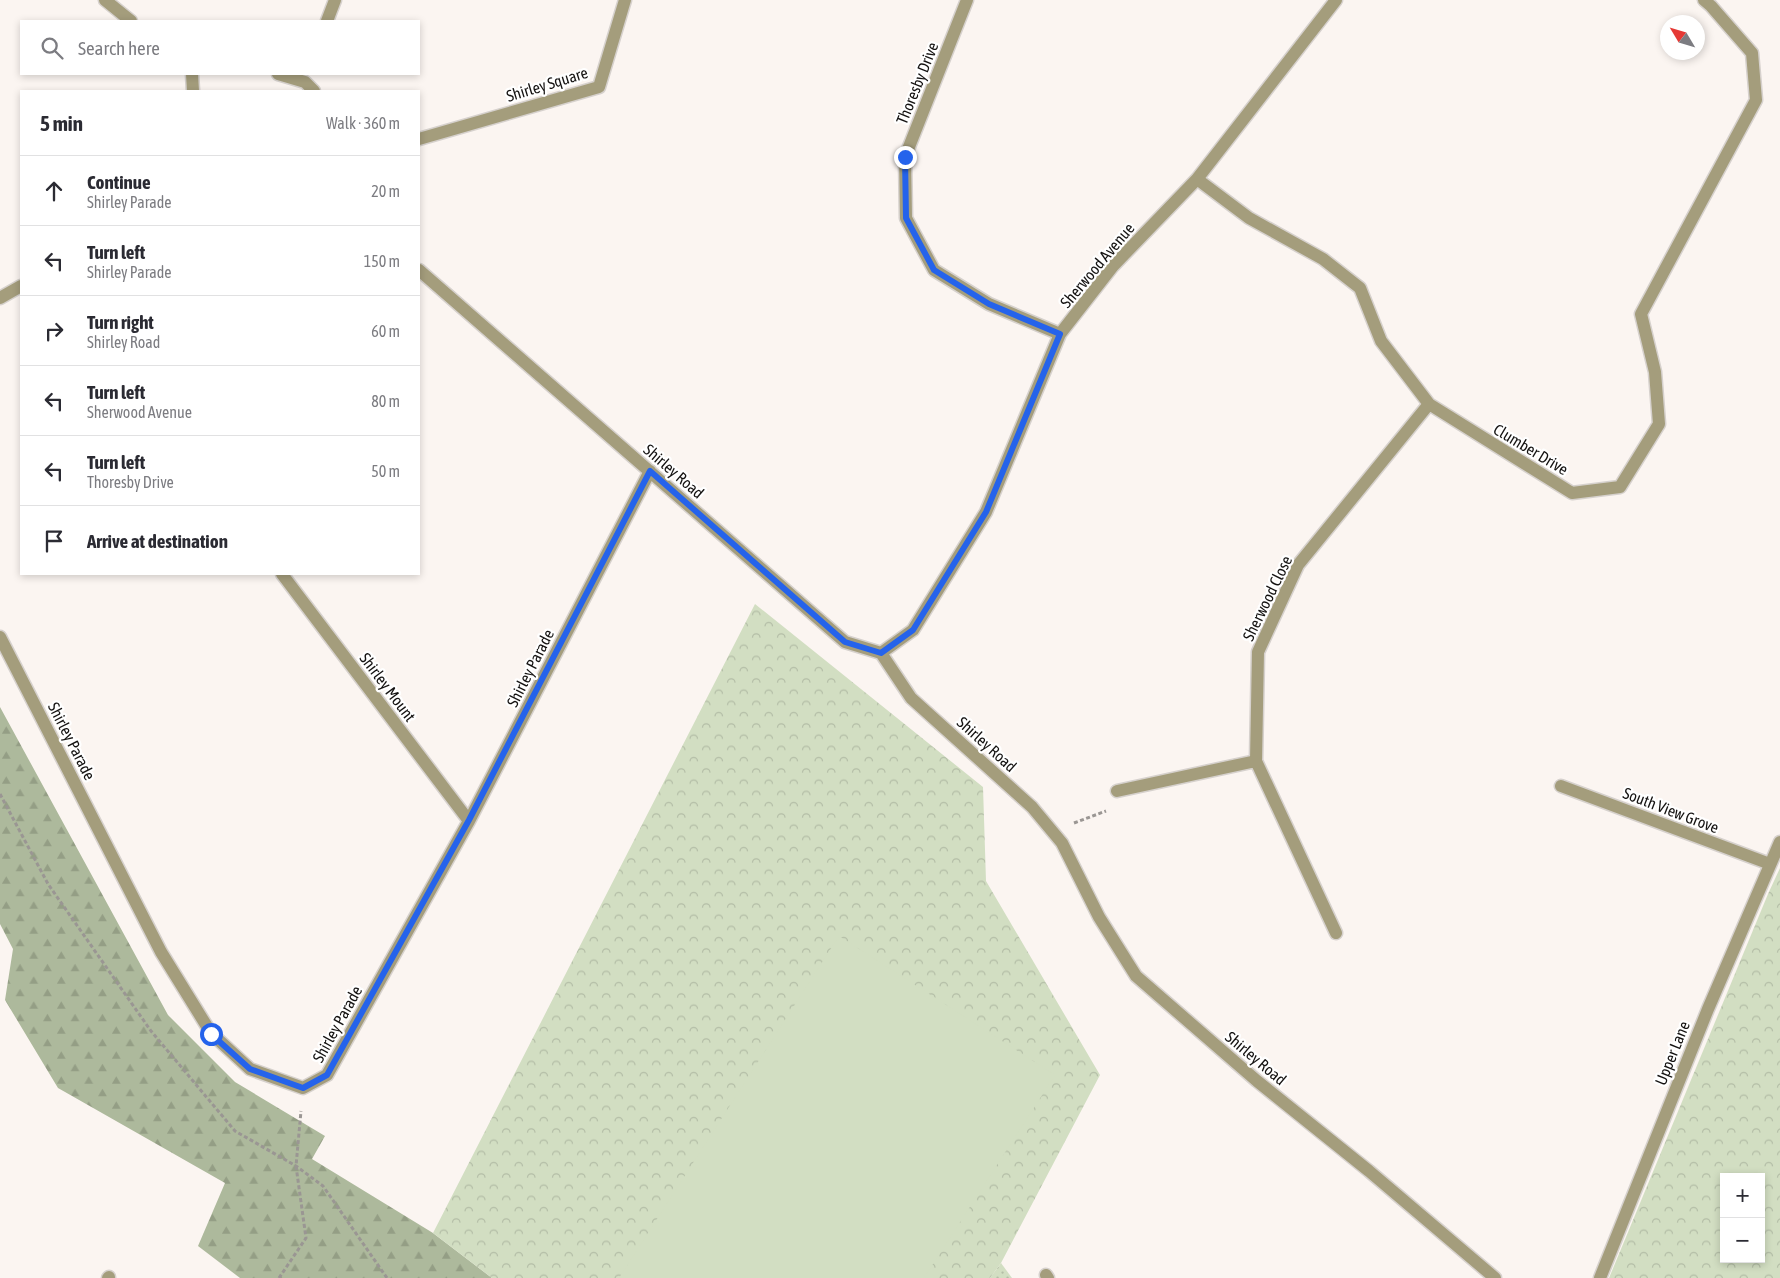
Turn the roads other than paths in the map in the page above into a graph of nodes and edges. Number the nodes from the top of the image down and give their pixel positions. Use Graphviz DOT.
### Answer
graph roads {
  1 [pos="105,0"];
  2 [pos="335,0"];
  3 [pos="625,0"];
  4 [pos="967,0"];
  5 [pos="1336,0"];
  6 [pos="1704,0"];
  7 [pos="131,20"];
  8 [pos="327,20"];
  9 [pos="192,75"];
  10 [pos="282,75"];
  11 [pos="309,82"];
  12 [pos="193,90"];
  13 [pos="420,139"];
  14 [pos="1197,179"];
  15 [pos="420,271"];
  16 [pos="20,287"];
  17 [pos="0,298"];
  18 [pos="1060,334"];
  19 [pos="1429,404"];
  20 [pos="650,471"];
  21 [pos="283,575"];
  22 [pos="0,637"];
  23 [pos="881,653"];
  24 [pos="1256,761"];
  25 [pos="1561,786"];
  26 [pos="1117,791"];
  27 [pos="469,820"];
  28 [pos="1780,842"];
  29 [pos="1770,864"];
  30 [pos="1336,934"];
  31 [pos="1495,1278"];
  32 [pos="1600,1278"];
  1 -- 7 [label="street"];
  2 -- 8 [label="street"];
  3 -- 13 [label="street, Shirley Square"];
  4 -- 18 [label="street, Thoresby Drive"];
  5 -- 14 [label="street, Sherwood Avenue"];
  6 -- 19 [label="street, Clumber Drive"];
  9 -- 12 [label="street"];
  10 -- 11 [label="street"];
  14 -- 18 [label="street, Sherwood Avenue"];
  14 -- 19 [label="street, Clumber Drive"];
  15 -- 20 [label="street, Shirley Road"];
  16 -- 17 [label="street"];
  18 -- 23 [label="street, Sherwood Avenue"];
  19 -- 24 [label="street, Sherwood Close"];
  20 -- 23 [label="street, Shirley Road"];
  20 -- 27 [label="street, Shirley Parade"];
  21 -- 27 [label="street, Shirley Mount"];
  22 -- 27 [label="street, Shirley Parade"];
  23 -- 31 [label="street, Shirley Road"];
  24 -- 26 [label="street"];
  24 -- 30 [label="street, Sherwood Close"];
  25 -- 29 [label="street, South View Grove"];
  28 -- 29 [label="street, Upper Lane"];
  29 -- 32 [label="street, Upper Lane"];
}
